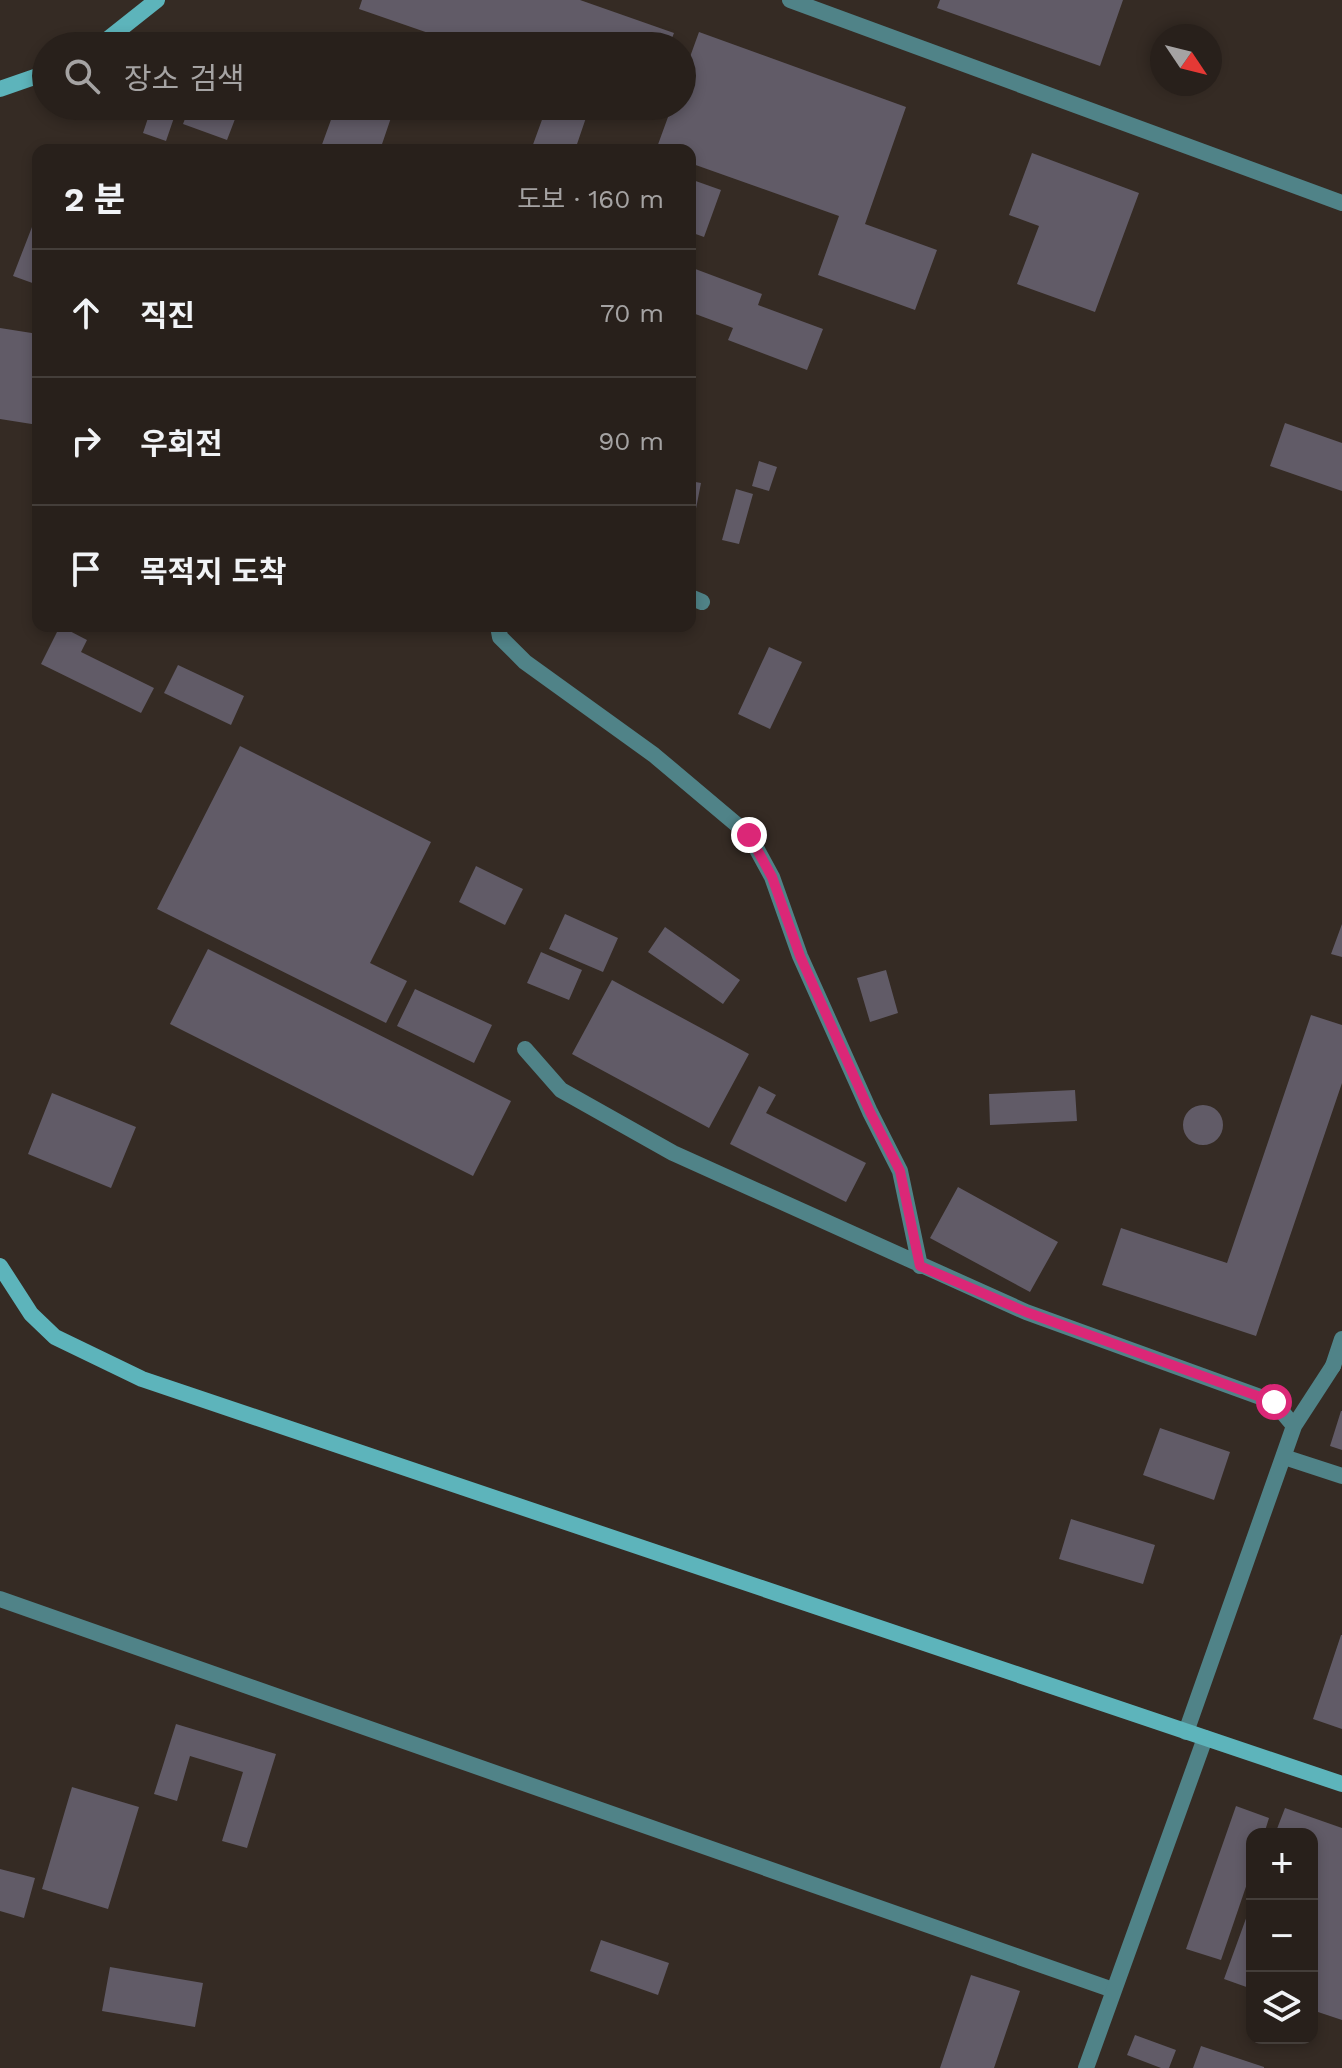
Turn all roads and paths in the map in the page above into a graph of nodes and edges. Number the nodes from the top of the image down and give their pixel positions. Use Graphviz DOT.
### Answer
graph roads {
  1 [pos="157,0"];
  2 [pos="790,0"];
  3 [pos="117,32"];
  4 [pos="32,78"];
  5 [pos="0,89"];
  6 [pos="1342,203"];
  7 [pos="499,632"];
  8 [pos="525,1049"];
  9 [pos="0,1266"];
  10 [pos="920,1266"];
  11 [pos="1342,1339"];
  12 [pos="1294,1426"];
  13 [pos="1284,1457"];
  14 [pos="1342,1476"];
  15 [pos="0,1599"];
  16 [pos="1186,1732"];
  17 [pos="1205,1738"];
  18 [pos="1342,1784"];
  19 [pos="1113,1990"];
  20 [pos="1086,2068"];
  1 -- 3 [label="street"];
  2 -- 6 [label="street"];
  4 -- 5 [label="street"];
  7 -- 10 [label="street"];
  8 -- 10 [label="street"];
  9 -- 16 [label="street"];
  10 -- 12 [label="street"];
  11 -- 12 [label="street"];
  12 -- 13 [label="street"];
  13 -- 14 [label="street"];
  13 -- 16 [label="street"];
  15 -- 19 [label="street"];
  16 -- 17 [label="street"];
  17 -- 18 [label="street"];
  17 -- 19 [label="street"];
  19 -- 20 [label="street"];
}
